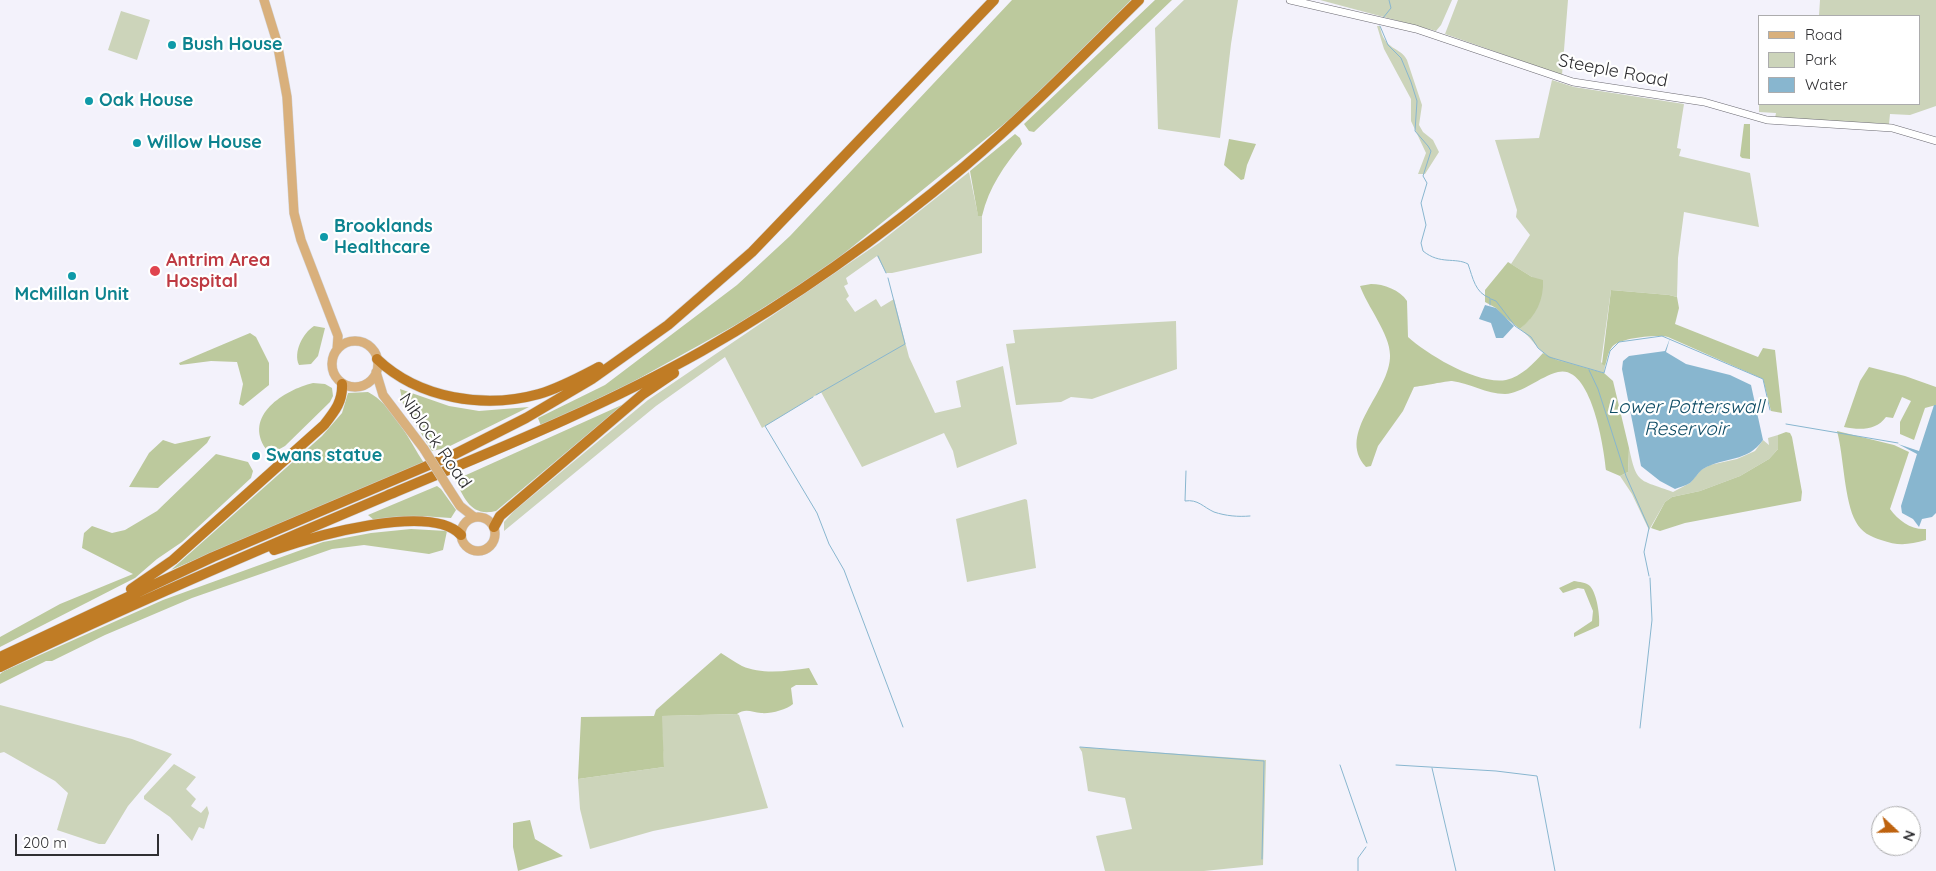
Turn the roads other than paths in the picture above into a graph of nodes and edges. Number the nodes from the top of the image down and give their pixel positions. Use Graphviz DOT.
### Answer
graph roads {
  1 [pos="264,0"];
  2 [pos="994,0"];
  3 [pos="1140,0"];
  4 [pos="1290,0"];
  5 [pos="1936,142"];
  6 [pos="668,325"];
  7 [pos="338,336"];
  8 [pos="724,338"];
  9 [pos="349,342"];
  10 [pos="337,350"];
  11 [pos="377,360"];
  12 [pos="376,372"];
  13 [pos="342,384"];
  14 [pos="363,386"];
  15 [pos="383,395"];
  16 [pos="460,506"];
  17 [pos="474,517"];
  18 [pos="494,527"];
  19 [pos="462,530"];
  20 [pos="192,578"];
  21 [pos="105,607"];
  22 [pos="0,657"];
  23 [pos="0,667"];
  1 -- 7 [label="main road"];
  2 -- 6 [label="highway"];
  3 -- 8 [label="highway"];
  4 -- 5 [label="street, Steeple Road"];
  6 -- 11 [label="highway"];
  6 -- 21 [label="highway"];
  7 -- 9 [label="main road"];
  7 -- 10 [label="main road"];
  8 -- 18 [label="highway"];
  8 -- 20 [label="highway"];
  9 -- 10 [label="main road"];
  9 -- 11 [label="main road"];
  10 -- 13 [label="main road"];
  11 -- 12 [label="main road"];
  12 -- 14 [label="main road"];
  12 -- 15 [label="main road, Niblock Road"];
  13 -- 14 [label="main road"];
  13 -- 21 [label="highway"];
  14 -- 15 [label="main road, Niblock Road"];
  15 -- 16 [label="main road, Niblock Road, bridge"];
  16 -- 17 [label="main road, Niblock Road"];
  16 -- 19 [label="main road, Niblock Road"];
  17 -- 18 [label="main road"];
  17 -- 19 [label="main road"];
  18 -- 19 [label="main road"];
  19 -- 20 [label="highway"];
  20 -- 23 [label="highway"];
  21 -- 22 [label="highway"];
}
